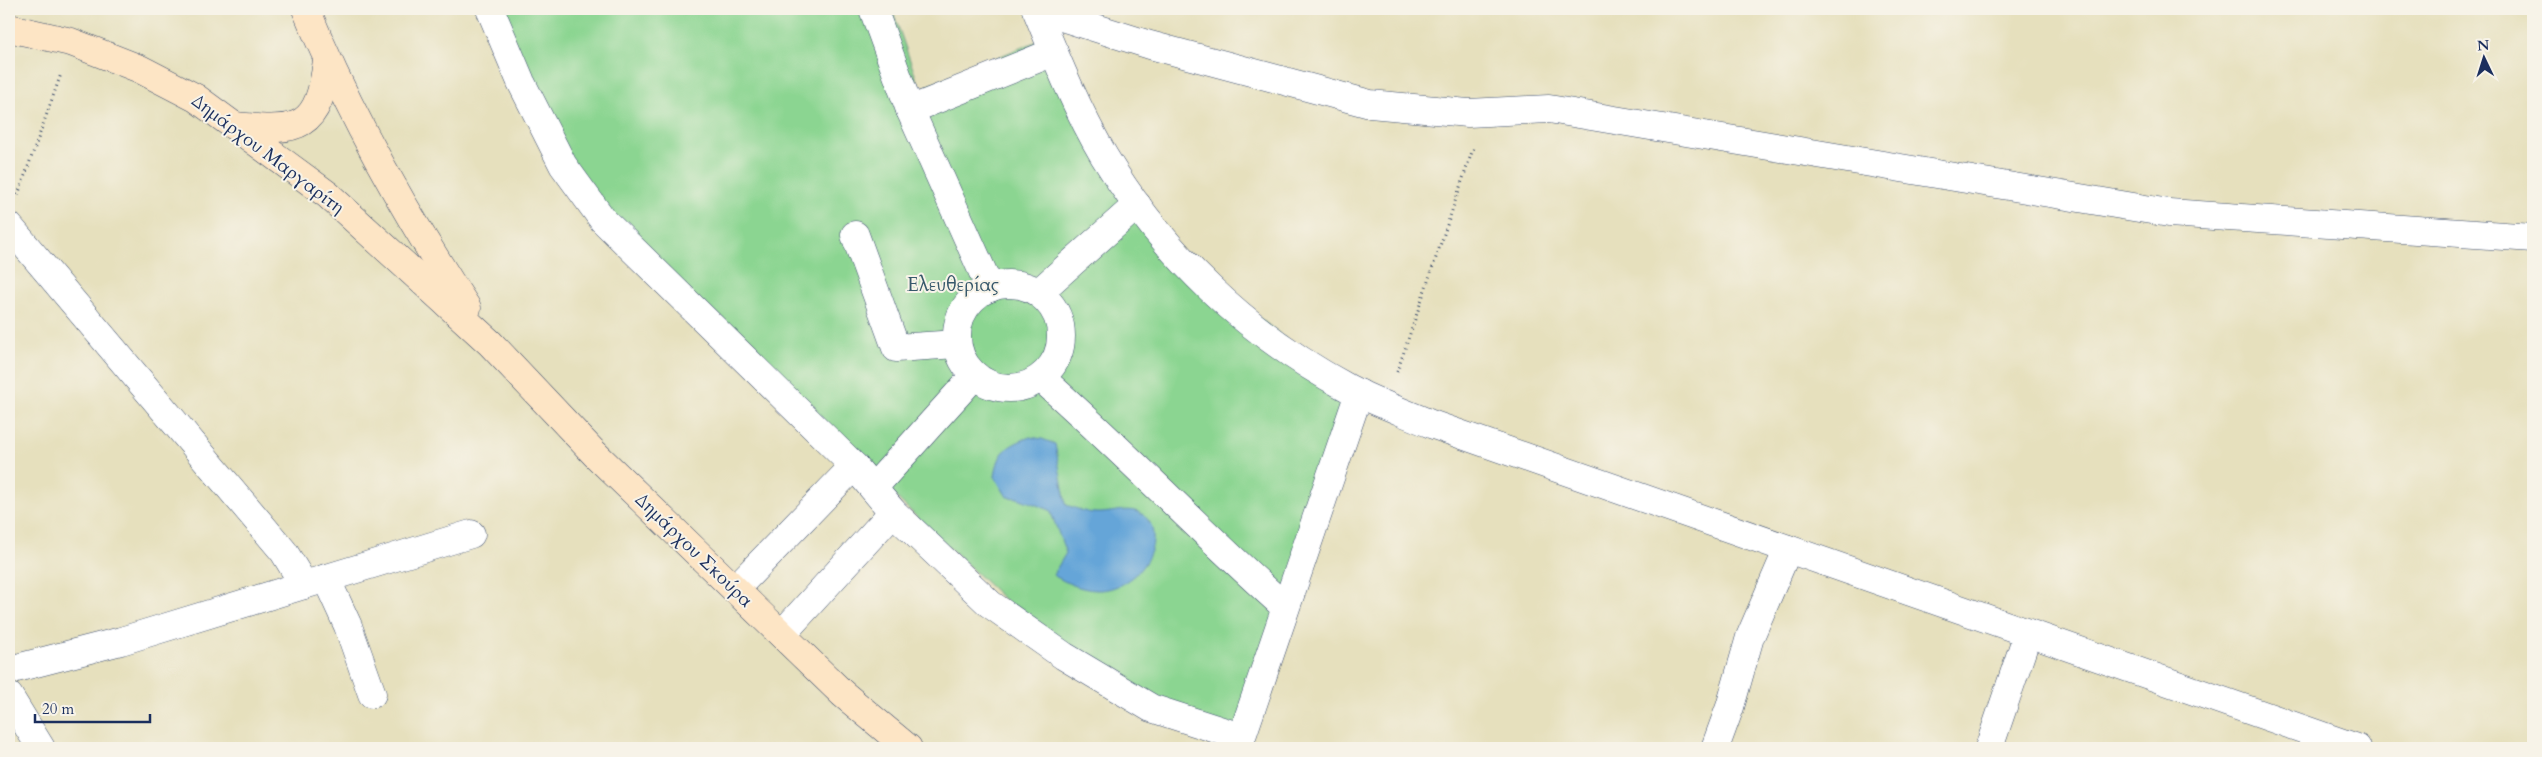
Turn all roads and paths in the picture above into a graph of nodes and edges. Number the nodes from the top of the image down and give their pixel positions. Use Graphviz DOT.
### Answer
graph roads {
  1 [pos="306,9"];
  2 [pos="490,9"];
  3 [pos="873,9"];
  4 [pos="1036,9"];
  5 [pos="9,28"];
  6 [pos="72,42"];
  7 [pos="1054,52"];
  8 [pos="327,60"];
  9 [pos="910,110"];
  10 [pos="1485,112"];
  11 [pos="234,126"];
  12 [pos="1137,205"];
  13 [pos="12,215"];
  14 [pos="855,235"];
  15 [pos="2533,238"];
  16 [pos="990,288"];
  17 [pos="1038,292"];
  18 [pos="490,343"];
  19 [pos="957,344"];
  20 [pos="974,376"];
  21 [pos="1041,378"];
  22 [pos="1359,393"];
  23 [pos="1385,406"];
  24 [pos="854,466"];
  25 [pos="874,487"];
  26 [pos="893,512"];
  27 [pos="471,534"];
  28 [pos="1788,549"];
  29 [pos="315,582"];
  30 [pos="735,589"];
  31 [pos="1285,607"];
  32 [pos="2028,633"];
  33 [pos="782,634"];
  34 [pos="9,670"];
  35 [pos="372,694"];
  36 [pos="9,696"];
  37 [pos="1239,743"];
  38 [pos="41,748"];
  39 [pos="908,748"];
  40 [pos="1715,748"];
  41 [pos="1989,748"];
  42 [pos="2357,748"];
  1 -- 8 [label="main road"];
  2 -- 24 [label="street"];
  3 -- 9 [label="street"];
  4 -- 7 [label="street"];
  4 -- 10 [label="street"];
  5 -- 6 [label="main road, Δημάρχου Μαργαρίτη"];
  6 -- 11 [label="main road, Δημάρχου Μαργαρίτη"];
  6 -- 13 [label="path"];
  7 -- 9 [label="street"];
  7 -- 12 [label="street"];
  8 -- 11 [label="main road"];
  8 -- 18 [label="main road"];
  9 -- 16 [label="street"];
  10 -- 15 [label="street"];
  10 -- 23 [label="path"];
  11 -- 18 [label="main road, Δημάρχου Μαργαρίτη"];
  12 -- 17 [label="street"];
  12 -- 22 [label="street"];
  13 -- 29 [label="street"];
  14 -- 19 [label="street"];
  16 -- 17 [label="street"];
  16 -- 19 [label="street"];
  17 -- 21 [label="street"];
  18 -- 30 [label="main road, Δημάρχου Σκούρα"];
  19 -- 20 [label="street"];
  20 -- 21 [label="street"];
  20 -- 25 [label="street"];
  21 -- 31 [label="street"];
  22 -- 23 [label="street"];
  22 -- 31 [label="street"];
  23 -- 28 [label="street"];
  24 -- 25 [label="street"];
  24 -- 30 [label="street"];
  25 -- 26 [label="street"];
  26 -- 33 [label="street"];
  26 -- 37 [label="street"];
  27 -- 29 [label="street"];
  28 -- 32 [label="street"];
  28 -- 40 [label="street"];
  29 -- 34 [label="street"];
  29 -- 35 [label="street"];
  30 -- 33 [label="main road, Δημάρχου Σκούρα"];
  31 -- 37 [label="street"];
  32 -- 41 [label="street"];
  32 -- 42 [label="street"];
  33 -- 39 [label="main road, Δημάρχου Σκούρα"];
  36 -- 38 [label="street"];
}
